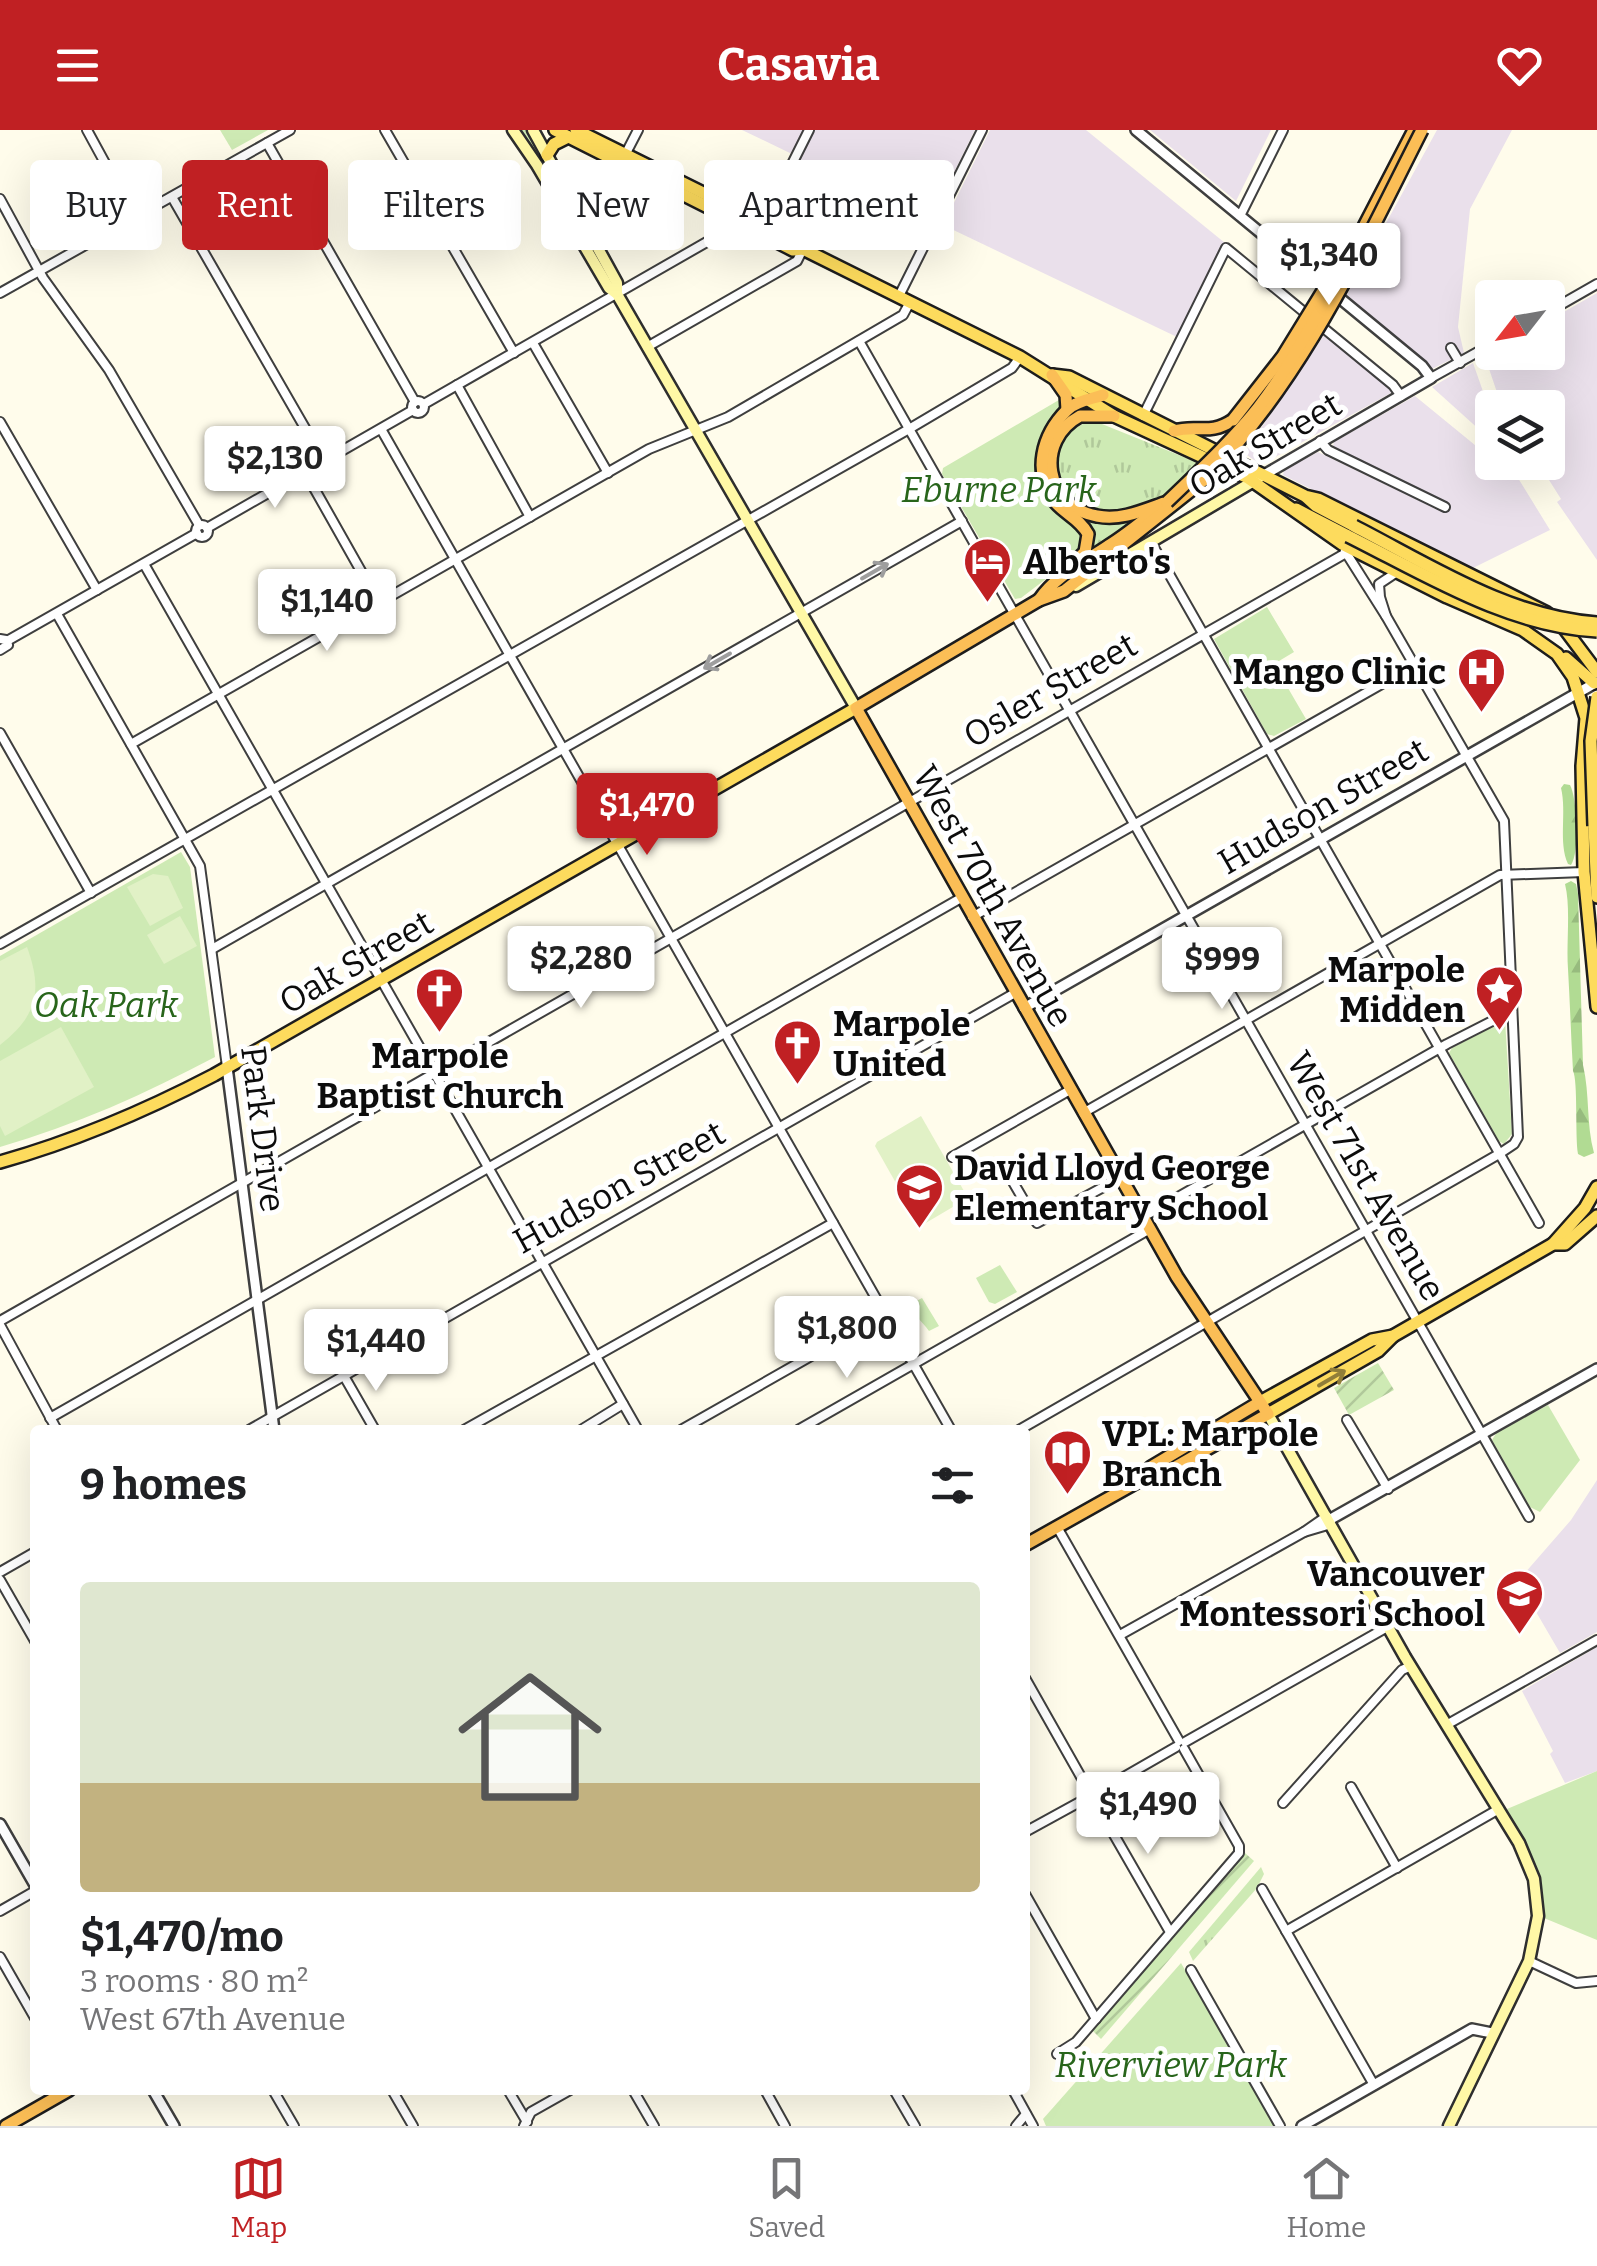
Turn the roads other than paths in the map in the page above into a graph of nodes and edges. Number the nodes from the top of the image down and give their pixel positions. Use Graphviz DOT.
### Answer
graph roads {
  1 [pos="87,130"];
  2 [pos="290,130"];
  3 [pos="385,130"];
  4 [pos="514,130"];
  5 [pos="532,130"];
  6 [pos="554,130"];
  7 [pos="638,130"];
  8 [pos="810,130"];
  9 [pos="982,130"];
  10 [pos="1136,130"];
  11 [pos="1283,130"];
  12 [pos="1414,130"];
  13 [pos="1422,130"];
  14 [pos="572,134"];
  15 [pos="267,143"];
  16 [pos="547,155"];
  17 [pos="103,160"];
  18 [pos="622,160"];
  19 [pos="795,160"];
  20 [pos="172,196"];
  21 [pos="0,199"];
  22 [pos="162,202"];
  23 [pos="1240,216"];
  24 [pos="704,245"];
  25 [pos="78,250"];
  26 [pos="803,250"];
  27 [pos="1342,269"];
  28 [pos="40,271"];
  29 [pos="1597,284"];
  30 [pos="0,294"];
  31 [pos="617,294"];
  32 [pos="904,299"];
  33 [pos="1565,302"];
  34 [pos="859,341"];
  35 [pos="533,343"];
  36 [pos="647,347"];
  37 [pos="1451,348"];
  38 [pos="514,354"];
  39 [pos="1475,354"];
  40 [pos="1020,357"];
  41 [pos="1460,363"];
  42 [pos="1052,375"];
  43 [pos="1431,378"];
  44 [pos="456,385"];
  45 [pos="1103,396"];
  46 [pos="1400,396"];
  47 [pos="1087,400"];
  48 [pos="417,406"];
  49 [pos="1067,410"];
  50 [pos="1114,416"];
  51 [pos="1143,416"];
  52 [pos="0,422"];
  53 [pos="909,428"];
  54 [pos="381,429"];
  55 [pos="694,430"];
  56 [pos="1174,431"];
  57 [pos="1320,442"];
  58 [pos="324,461"];
  59 [pos="305,472"];
  60 [pos="608,472"];
  61 [pos="1259,478"];
  62 [pos="1305,496"];
  63 [pos="1164,506"];
  64 [pos="1445,507"];
  65 [pos="530,517"];
  66 [pos="746,520"];
  67 [pos="962,522"];
  68 [pos="201,529"];
  69 [pos="1347,540"];
  70 [pos="1152,544"];
  71 [pos="455,559"];
  72 [pos="144,564"];
  73 [pos="1397,572"];
  74 [pos="1061,576"];
  75 [pos="97,590"];
  76 [pos="1064,591"];
  77 [pos="1039,600"];
  78 [pos="379,603"];
  79 [pos="802,613"];
  80 [pos="57,614"];
  81 [pos="1015,614"];
  82 [pos="1386,616"];
  83 [pos="1597,623"];
  84 [pos="1597,632"];
  85 [pos="1203,635"];
  86 [pos="4,640"];
  87 [pos="0,650"];
  88 [pos="509,654"];
  89 [pos="1558,654"];
  90 [pos="1415,665"];
  91 [pos="1596,683"];
  92 [pos="1578,692"];
  93 [pos="219,694"];
  94 [pos="856,708"];
  95 [pos="1069,710"];
  96 [pos="0,733"];
  97 [pos="131,744"];
  98 [pos="1268,748"];
  99 [pos="563,749"];
  100 [pos="1467,755"];
  101 [pos="1597,765"];
  102 [pos="1582,766"];
  103 [pos="273,789"];
  104 [pos="908,803"];
  105 [pos="1134,824"];
  106 [pos="186,839"];
  107 [pos="1319,839"];
  108 [pos="618,844"];
  109 [pos="1584,872"];
  110 [pos="1508,874"];
  111 [pos="327,884"];
  112 [pos="92,893"];
  113 [pos="1597,896"];
  114 [pos="961,898"];
  115 [pos="1186,915"];
  116 [pos="972,916"];
  117 [pos="672,938"];
  118 [pos="0,944"];
  119 [pos="1379,944"];
  120 [pos="212,949"];
  121 [pos="381,979"];
  122 [pos="1015,993"];
  123 [pos="1024,1008"];
  124 [pos="1597,1008"];
  125 [pos="1512,1011"];
  126 [pos="1246,1020"];
  127 [pos="725,1033"];
  128 [pos="1439,1048"];
  129 [pos="228,1067"];
  130 [pos="434,1073"];
  131 [pos="1070,1090"];
  132 [pos="1083,1113"];
  133 [pos="1306,1125"];
  134 [pos="779,1128"];
  135 [pos="1499,1154"];
  136 [pos="952,1157"];
  137 [pos="0,1162"];
  138 [pos="487,1166"];
  139 [pos="1120,1178"];
  140 [pos="1013,1182"];
  141 [pos="242,1183"];
  142 [pos="1596,1195"];
  143 [pos="1597,1216"];
  144 [pos="833,1223"];
  145 [pos="1146,1223"];
  146 [pos="1539,1223"];
  147 [pos="1365,1230"];
  148 [pos="1553,1244"];
  149 [pos="542,1261"];
  150 [pos="258,1300"];
  151 [pos="885,1314"];
  152 [pos="1204,1322"];
  153 [pos="1418,1322"];
  154 [pos="0,1323"];
  155 [pos="595,1354"];
  156 [pos="914,1364"];
  157 [pos="1597,1369"];
  158 [pos="344,1376"];
  159 [pos="623,1404"];
  160 [pos="1264,1408"];
  161 [pos="272,1416"];
  162 [pos="50,1418"];
  163 [pos="1347,1420"];
  164 [pos="54,1425"];
  165 [pos="257,1425"];
  166 [pos="273,1425"];
  167 [pos="372,1425"];
  168 [pos="473,1425"];
  169 [pos="589,1425"];
  170 [pos="635,1425"];
  171 [pos="690,1425"];
  172 [pos="807,1425"];
  173 [pos="948,1425"];
  174 [pos="1028,1425"];
  175 [pos="1482,1434"];
  176 [pos="1388,1489"];
  177 [pos="1529,1517"];
  178 [pos="1329,1520"];
  179 [pos="1058,1527"];
  180 [pos="1030,1542"];
  181 [pos="30,1555"];
  182 [pos="0,1576"];
  183 [pos="1388,1626"];
  184 [pos="30,1633"];
  185 [pos="1120,1635"];
  186 [pos="1597,1640"];
  187 [pos="1411,1666"];
  188 [pos="1030,1687"];
  189 [pos="1448,1724"];
  190 [pos="1181,1745"];
  191 [pos="1351,1787"];
  192 [pos="1091,1795"];
  193 [pos="1283,1804"];
  194 [pos="1499,1809"];
  195 [pos="0,1824"];
  196 [pos="1030,1829"];
  197 [pos="1396,1868"];
  198 [pos="30,1879"];
  199 [pos="1262,1889"];
  200 [pos="30,1891"];
  201 [pos="1030,1903"];
  202 [pos="0,1911"];
  203 [pos="1286,1931"];
  204 [pos="1170,1932"];
  205 [pos="0,1957"];
  206 [pos="1529,1960"];
  207 [pos="1191,1970"];
  208 [pos="1597,1980"];
  209 [pos="30,2009"];
  210 [pos="1096,2019"];
  211 [pos="1492,2033"];
  212 [pos="1057,2054"];
  213 [pos="1374,2086"];
  214 [pos="60,2095"];
  215 [pos="156,2095"];
  216 [pos="276,2095"];
  217 [pos="395,2095"];
  218 [pos="511,2095"];
  219 [pos="561,2095"];
  220 [pos="636,2095"];
  221 [pos="768,2095"];
  222 [pos="897,2095"];
  223 [pos="1016,2095"];
  224 [pos="1026,2114"];
  225 [pos="527,2124"];
  226 [pos="6,2126"];
  227 [pos="174,2126"];
  228 [pos="294,2126"];
  229 [pos="413,2126"];
  230 [pos="654,2126"];
  231 [pos="786,2126"];
  232 [pos="915,2126"];
  233 [pos="1016,2126"];
  234 [pos="1034,2126"];
  235 [pos="1280,2126"];
  236 [pos="1302,2126"];
  237 [pos="1449,2126"];
  1 -- 17 [label="street"];
  2 -- 15 [label="street"];
  3 -- 38 [label="street"];
  4 -- 31 [label="main road, West 70th Avenue"];
  5 -- 16 [label="main road, West 70th Avenue"];
  6 -- 14 [label="main road"];
  7 -- 18 [label="street"];
  8 -- 19 [label="street"];
  9 -- 32 [label="street"];
  10 -- 23 [label="street"];
  11 -- 23 [label="street"];
  12 -- 27 [label="highway, bridge"];
  13 -- 63 [label="highway, bridge"];
  14 -- 16 [label="main road"];
  14 -- 18 [label="main road"];
  15 -- 20 [label="street"];
  15 -- 48 [label="street"];
  16 -- 31 [label="main road, West 70th Avenue"];
  20 -- 22 [label="street"];
  20 -- 58 [label="street"];
  21 -- 28 [label="street"];
  23 -- 43 [label="street"];
  24 -- 31 [label="street"];
  25 -- 28 [label="street"];
  26 -- 32 [label="main road"];
  26 -- 36 [label="street"];
  27 -- 56 [label="highway, bridge"];
  27 -- 63 [label="highway, bridge"];
  28 -- 30 [label="street"];
  28 -- 68 [label="street"];
  29 -- 33 [label="street"];
  31 -- 35 [label="street"];
  31 -- 36 [label="main road, West 70th Avenue"];
  32 -- 34 [label="street"];
  32 -- 40 [label="main road"];
  34 -- 53 [label="street, West 71st Avenue"];
  34 -- 55 [label="street"];
  35 -- 38 [label="street"];
  35 -- 60 [label="street"];
  36 -- 55 [label="main road, West 70th Avenue"];
  37 -- 41 [label="street"];
  38 -- 44 [label="street"];
  39 -- 41 [label="street, Oak Street"];
  40 -- 42 [label="main road"];
  40 -- 53 [label="street"];
  41 -- 43 [label="street, Oak Street"];
  42 -- 45 [label="main road"];
  42 -- 47 [label="main road"];
  42 -- 49 [label="highway"];
  43 -- 46 [label="street, Oak Street"];
  44 -- 48 [label="street"];
  44 -- 65 [label="street"];
  45 -- 47 [label="highway"];
  45 -- 51 [label="main road"];
  46 -- 51 [label="street"];
  46 -- 57 [label="street, Oak Street"];
  47 -- 49 [label="highway"];
  47 -- 50 [label="main road"];
  48 -- 54 [label="street"];
  49 -- 74 [label="highway"];
  50 -- 61 [label="main road"];
  50 -- 63 [label="highway"];
  51 -- 56 [label="main road"];
  52 -- 75 [label="street"];
  53 -- 66 [label="street"];
  53 -- 67 [label="street, West 71st Avenue"];
  54 -- 58 [label="street"];
  54 -- 71 [label="street"];
  55 -- 60 [label="street"];
  55 -- 66 [label="main road, West 70th Avenue"];
  56 -- 61 [label="main road"];
  57 -- 61 [label="street, Oak Street"];
  57 -- 64 [label="street"];
  58 -- 59 [label="street"];
  59 -- 68 [label="street"];
  59 -- 78 [label="street"];
  60 -- 65 [label="street"];
  61 -- 62 [label="main road"];
  61 -- 69 [label="main road"];
  61 -- 70 [label="main road, Oak Street"];
  62 -- 69 [label="main road"];
  62 -- 91 [label="main road"];
  63 -- 74 [label="highway, Oak Street"];
  63 -- 76 [label="highway, Oak Street"];
  65 -- 71 [label="street"];
  66 -- 79 [label="main road, West 70th Avenue"];
  66 -- 88 [label="street"];
  79 -- 67 [label="street, one-way"];
  67 -- 81 [label="street, West 71st Avenue"];
  68 -- 72 [label="street"];
  69 -- 73 [label="main road"];
  69 -- 82 [label="street"];
  69 -- 83 [label="main road, bridge"];
  69 -- 84 [label="main road, bridge"];
  69 -- 85 [label="street, Osler Street"];
  70 -- 76 [label="main road, Oak Street"];
  70 -- 85 [label="street"];
  71 -- 78 [label="street"];
  71 -- 88 [label="street"];
  72 -- 75 [label="street"];
  72 -- 93 [label="street"];
  73 -- 82 [label="street"];
  73 -- 89 [label="main road"];
  74 -- 77 [label="highway, Oak Street"];
  75 -- 80 [label="street"];
  76 -- 77 [label="highway, Oak Street"];
  77 -- 81 [label="highway, Oak Street"];
  78 -- 93 [label="street"];
  79 -- 94 [label="main road, West 70th Avenue"];
  79 -- 99 [label="street, one-way"];
  80 -- 86 [label="street"];
  80 -- 97 [label="street, Park Drive"];
  81 -- 94 [label="highway, Oak Street"];
  81 -- 95 [label="street, West 71st Avenue"];
  82 -- 90 [label="street"];
  85 -- 95 [label="street, Osler Street"];
  85 -- 98 [label="street"];
  86 -- 87 [label="street"];
  88 -- 99 [label="street"];
  88 -- 103 [label="street"];
  89 -- 91 [label="main road"];
  89 -- 92 [label="main road"];
  90 -- 98 [label="street"];
  90 -- 100 [label="street"];
  91 -- 92 [label="street, Hudson Street"];
  91 -- 113 [label="main road, bridge"];
  92 -- 100 [label="street, Hudson Street"];
  92 -- 102 [label="main road"];
  93 -- 97 [label="street"];
  93 -- 103 [label="street"];
  94 -- 104 [label="highway, West 70th Avenue"];
  94 -- 108 [label="main road, Oak Street"];
  95 -- 104 [label="street, Osler Street"];
  95 -- 105 [label="street, West 71st Avenue"];
  96 -- 112 [label="street"];
  97 -- 106 [label="street, Park Drive"];
  98 -- 105 [label="street"];
  98 -- 107 [label="street"];
  99 -- 108 [label="street"];
  99 -- 111 [label="street"];
  100 -- 107 [label="street, Hudson Street"];
  100 -- 110 [label="street"];
  101 -- 102 [label="street"];
  102 -- 109 [label="main road"];
  103 -- 106 [label="street"];
  103 -- 111 [label="street"];
  104 -- 114 [label="highway, West 70th Avenue"];
  104 -- 117 [label="street, Osler Street"];
  105 -- 115 [label="street, West 71st Avenue"];
  105 -- 116 [label="street"];
  106 -- 112 [label="street"];
  106 -- 120 [label="street, Park Drive"];
  107 -- 115 [label="street, Hudson Street"];
  107 -- 119 [label="street"];
  108 -- 117 [label="street"];
  108 -- 121 [label="main road, Oak Street"];
  109 -- 110 [label="street"];
  109 -- 124 [label="main road"];
  110 -- 119 [label="street"];
  110 -- 125 [label="street"];
  111 -- 120 [label="street"];
  111 -- 121 [label="street"];
  112 -- 118 [label="street"];
  114 -- 116 [label="highway, West 70th Avenue"];
  114 -- 127 [label="street"];
  115 -- 123 [label="street, Hudson Street"];
  115 -- 126 [label="street, West 71st Avenue"];
  116 -- 122 [label="highway, West 70th Avenue"];
  117 -- 127 [label="street"];
  117 -- 130 [label="street, Osler Street"];
  119 -- 126 [label="street"];
  119 -- 128 [label="street"];
  120 -- 129 [label="street, Park Drive"];
  121 -- 129 [label="main road, Oak Street"];
  121 -- 130 [label="street"];
  122 -- 123 [label="highway, West 70th Avenue"];
  122 -- 134 [label="street, Hudson Street"];
  123 -- 131 [label="highway, West 70th Avenue"];
  125 -- 128 [label="street"];
  125 -- 135 [label="street"];
  126 -- 132 [label="street"];
  126 -- 133 [label="street, West 71st Avenue"];
  127 -- 134 [label="street"];
  127 -- 138 [label="street"];
  128 -- 133 [label="street"];
  128 -- 135 [label="street"];
  129 -- 137 [label="main road, Oak Street"];
  129 -- 141 [label="street, Park Drive"];
  130 -- 138 [label="street"];
  130 -- 141 [label="street, Osler Street"];
  131 -- 132 [label="highway, West 70th Avenue"];
  131 -- 136 [label="street"];
  132 -- 139 [label="highway, West 70th Avenue"];
  133 -- 145 [label="street"];
  133 -- 147 [label="street, West 71st Avenue"];
  134 -- 144 [label="street"];
  134 -- 149 [label="street, Hudson Street"];
  135 -- 146 [label="street"];
  135 -- 147 [label="street"];
  138 -- 149 [label="street"];
  138 -- 150 [label="street"];
  139 -- 140 [label="street"];
  139 -- 145 [label="highway, West 70th Avenue"];
  141 -- 150 [label="street, Park Drive"];
  141 -- 154 [label="street, Osler Street"];
  142 -- 148 [label="main road"];
  143 -- 148 [label="main road"];
  144 -- 151 [label="street"];
  144 -- 155 [label="street"];
  145 -- 152 [label="highway, West 70th Avenue"];
  145 -- 156 [label="street"];
  147 -- 152 [label="street"];
  147 -- 153 [label="street, West 71st Avenue"];
  148 -- 153 [label="main road"];
  149 -- 155 [label="street"];
  149 -- 158 [label="street, Hudson Street"];
  150 -- 161 [label="street, Park Drive"];
  150 -- 162 [label="street"];
  151 -- 156 [label="street"];
  151 -- 171 [label="street"];
  152 -- 160 [label="highway, West 70th Avenue"];
  152 -- 174 [label="street"];
  153 -- 160 [label="main road"];
  153 -- 175 [label="street, West 71st Avenue"];
  154 -- 162 [label="street"];
  155 -- 159 [label="street"];
  155 -- 168 [label="street"];
  156 -- 172 [label="street"];
  156 -- 173 [label="street"];
  157 -- 175 [label="street"];
  158 -- 161 [label="street, Hudson Street"];
  158 -- 167 [label="street"];
  159 -- 169 [label="street"];
  159 -- 170 [label="street"];
  160 -- 178 [label="main road, West 70th Avenue"];
  160 -- 179 [label="highway"];
  161 -- 165 [label="street, Hudson Street"];
  161 -- 166 [label="street, Park Drive"];
  162 -- 164 [label="street"];
  163 -- 176 [label="street"];
  175 -- 176 [label="street"];
  175 -- 177 [label="street, West 71st Avenue"];
  176 -- 178 [label="street"];
  178 -- 183 [label="main road, West 70th Avenue"];
  178 -- 185 [label="street"];
  179 -- 180 [label="highway"];
  179 -- 185 [label="street"];
  181 -- 182 [label="street"];
  182 -- 184 [label="street"];
  183 -- 187 [label="main road, West 70th Avenue"];
  183 -- 190 [label="street"];
  185 -- 190 [label="street"];
  186 -- 189 [label="street"];
  187 -- 189 [label="main road, West 70th Avenue"];
  187 -- 193 [label="street"];
  188 -- 192 [label="street"];
  189 -- 194 [label="main road, West 70th Avenue"];
  190 -- 192 [label="street"];
  190 -- 204 [label="street"];
  191 -- 197 [label="street"];
  192 -- 196 [label="street"];
  192 -- 204 [label="street"];
  194 -- 197 [label="street"];
  194 -- 206 [label="main road, West 70th Avenue"];
  195 -- 198 [label="street"];
  197 -- 203 [label="street"];
  199 -- 203 [label="street"];
  200 -- 202 [label="street"];
  201 -- 210 [label="street"];
  203 -- 213 [label="street"];
  204 -- 210 [label="street"];
  205 -- 209 [label="street"];
  206 -- 208 [label="street"];
  206 -- 211 [label="main road, West 70th Avenue"];
  207 -- 235 [label="street"];
  210 -- 212 [label="street"];
  211 -- 213 [label="street"];
  211 -- 237 [label="main road, West 70th Avenue"];
  213 -- 236 [label="street"];
  214 -- 226 [label="highway"];
  215 -- 227 [label="street"];
  216 -- 228 [label="street"];
  217 -- 229 [label="street"];
  218 -- 225 [label="street"];
  219 -- 225 [label="street"];
  220 -- 230 [label="street"];
  221 -- 231 [label="street"];
  222 -- 232 [label="street"];
  223 -- 224 [label="street"];
  224 -- 233 [label="street"];
  224 -- 234 [label="street"];
}
